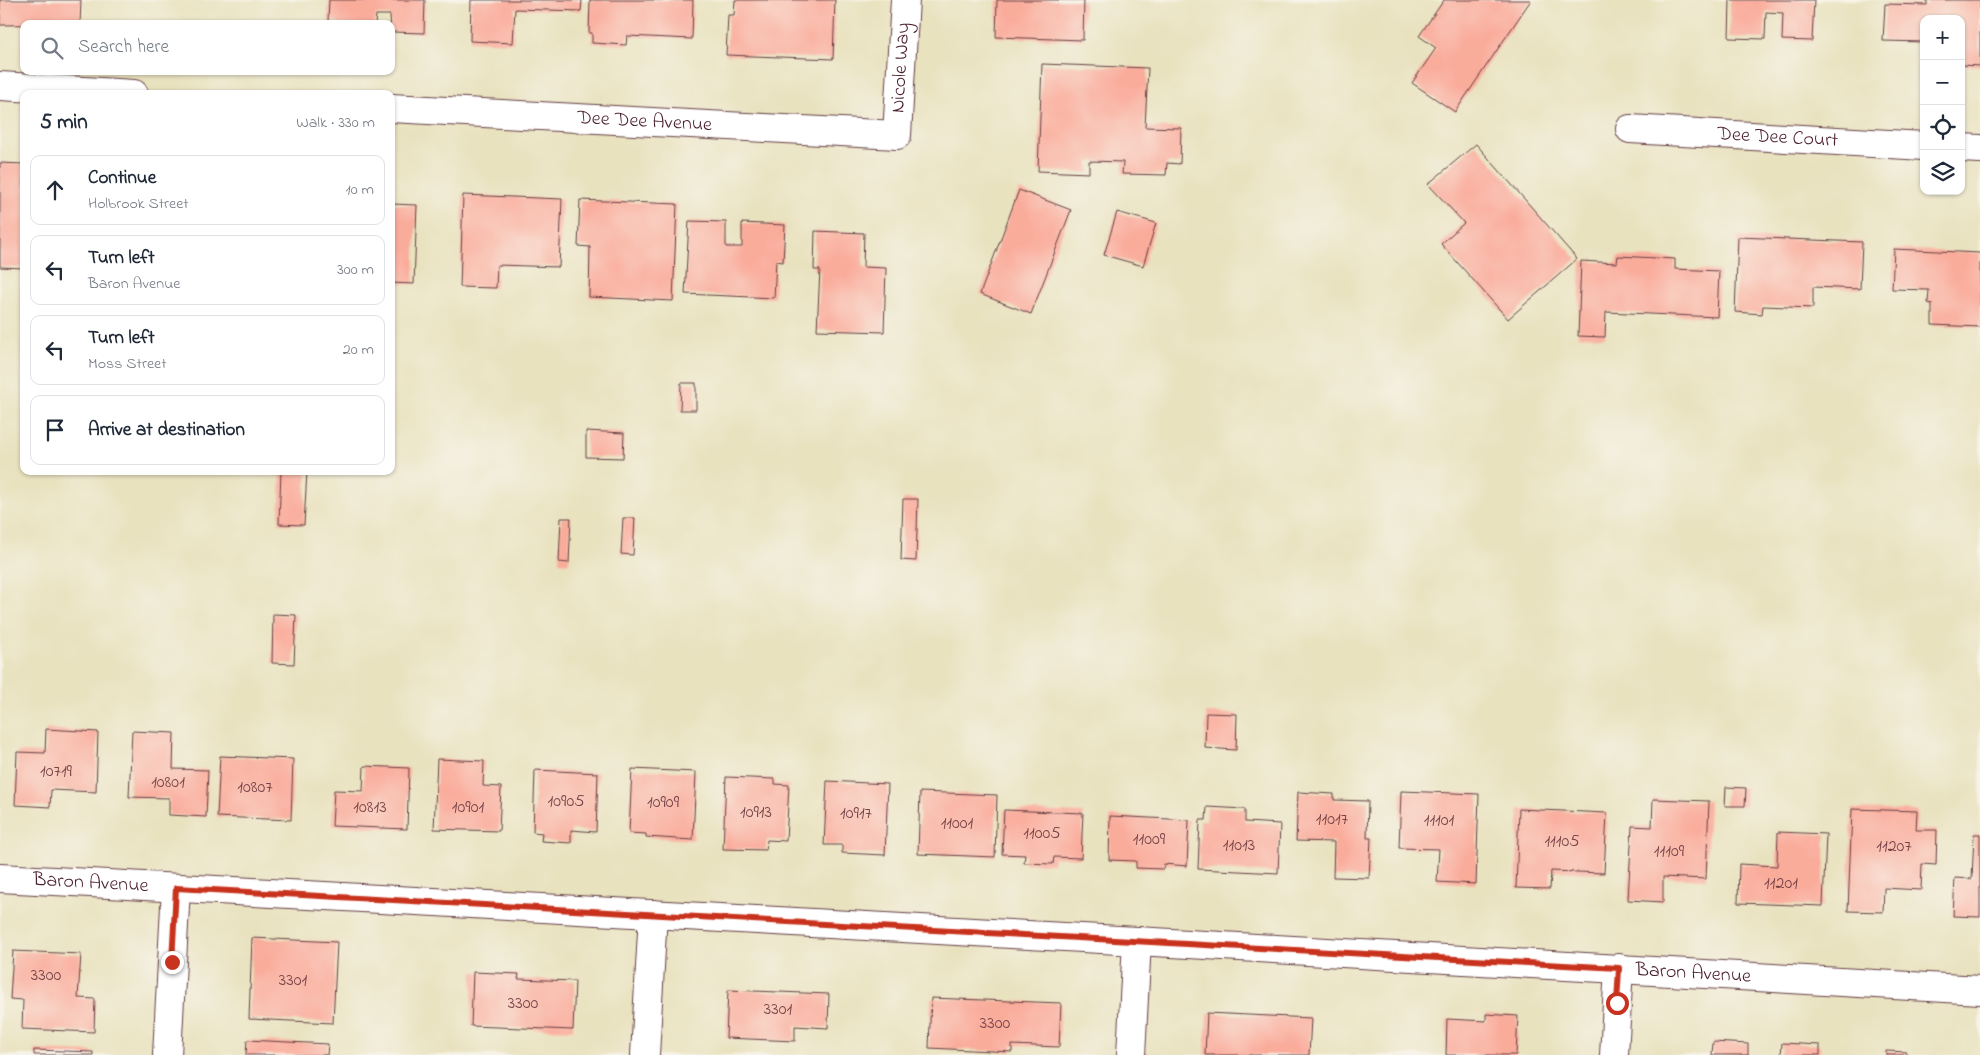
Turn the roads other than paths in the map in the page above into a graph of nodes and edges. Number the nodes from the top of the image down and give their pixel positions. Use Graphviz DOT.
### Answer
graph roads {
  1 [pos="905,0"];
  2 [pos="0,86"];
  3 [pos="67,90"];
  4 [pos="395,108"];
  5 [pos="1630,129"];
  6 [pos="897,135"];
  7 [pos="1920,146"];
  8 [pos="1965,148"];
  9 [pos="1980,149"];
  10 [pos="0,878"];
  11 [pos="176,888"];
  12 [pos="653,914"];
  13 [pos="1137,941"];
  14 [pos="1619,968"];
  15 [pos="1980,990"];
  16 [pos="167,1055"];
  17 [pos="645,1055"];
  18 [pos="1131,1055"];
  19 [pos="1614,1055"];
  1 -- 6 [label="street, Nicole Way"];
  2 -- 3 [label="street"];
  4 -- 6 [label="street, Dee Dee Avenue"];
  5 -- 7 [label="street, Dee Dee Court"];
  8 -- 9 [label="street"];
  10 -- 11 [label="street, Baron Avenue"];
  11 -- 12 [label="street, Baron Avenue"];
  11 -- 16 [label="street"];
  12 -- 13 [label="street, Baron Avenue"];
  12 -- 17 [label="street"];
  13 -- 14 [label="street, Baron Avenue"];
  13 -- 18 [label="street"];
  14 -- 15 [label="street, Baron Avenue"];
  14 -- 19 [label="street"];
}
